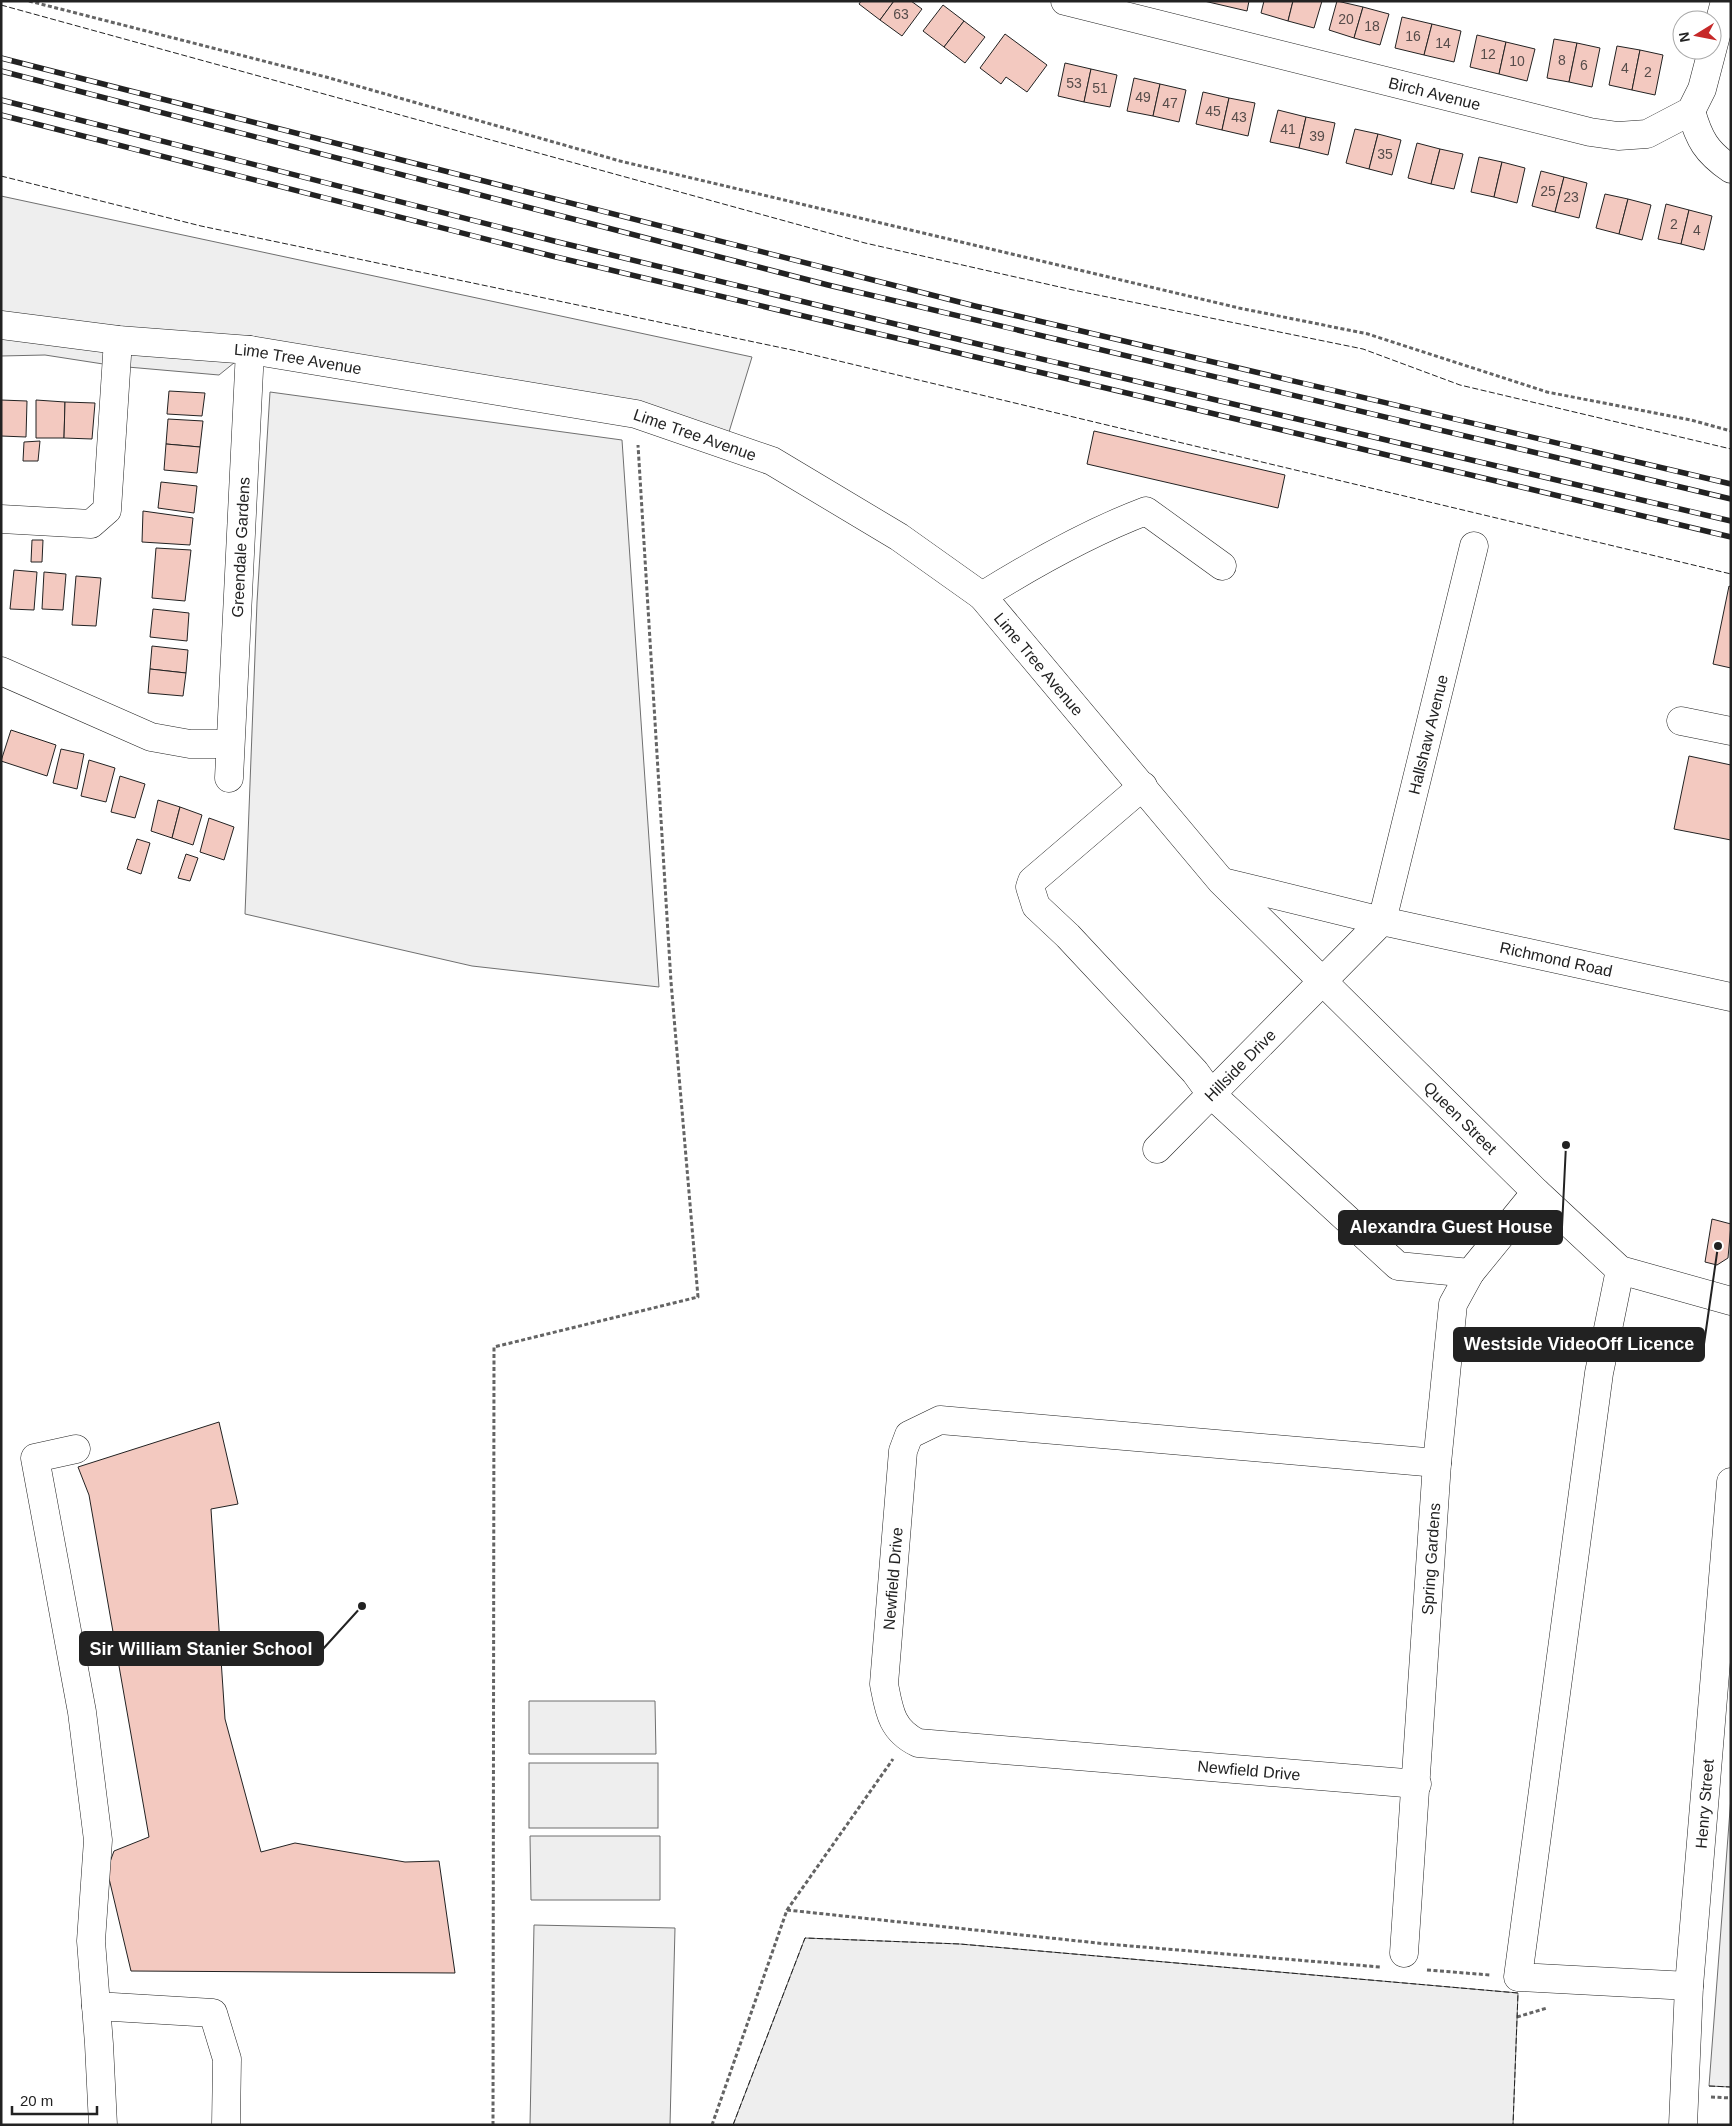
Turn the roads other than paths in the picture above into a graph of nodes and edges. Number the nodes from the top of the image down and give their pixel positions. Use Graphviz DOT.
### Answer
graph roads {
  1 [pos="1064,1"];
  2 [pos="1725,1"];
  3 [pos="1691,111"];
  4 [pos="1731,169"];
  5 [pos="1,325"];
  6 [pos="118,340"];
  7 [pos="250,350"];
  8 [pos="1,519"];
  9 [pos="1474,546"];
  10 [pos="1222,566"];
  11 [pos="982,596"];
  12 [pos="1,671"];
  13 [pos="1681,721"];
  14 [pos="1731,731"];
  15 [pos="229,744"];
  16 [pos="228,778"];
  17 [pos="1143,786"];
  18 [pos="1221,881"];
  19 [pos="1382,921"];
  20 [pos="1322,980"];
  21 [pos="1731,997"];
  22 [pos="1211,1094"];
  23 [pos="1157,1149"];
  24 [pos="1536,1192"];
  25 [pos="1620,1270"];
  26 [pos="1470,1273"];
  27 [pos="1731,1301"];
  28 [pos="76,1449"];
  29 [pos="1437,1463"];
  30 [pos="1731,1482"];
  31 [pos="1417,1784"];
  32 [pos="1404,1953"];
  33 [pos="1689,1986"];
  34 [pos="96,2006"];
  35 [pos="102,2125"];
  36 [pos="226,2125"];
  37 [pos="1683,2125"];
  1 -- 3 [label="street, Birch Avenue"];
  2 -- 3 [label="street"];
  3 -- 4 [label="street"];
  5 -- 6 [label="street, Lime Tree Avenue"];
  6 -- 7 [label="street, Lime Tree Avenue"];
  6 -- 8 [label="street"];
  7 -- 11 [label="street, Lime Tree Avenue"];
  7 -- 15 [label="street, Greendale Gardens"];
  9 -- 19 [label="street, Hallshaw Avenue"];
  10 -- 11 [label="street"];
  11 -- 17 [label="street, Lime Tree Avenue"];
  12 -- 15 [label="street"];
  13 -- 14 [label="street"];
  15 -- 16 [label="street, Greendale Gardens"];
  17 -- 18 [label="street, Lime Tree Avenue"];
  17 -- 22 [label="street"];
  18 -- 19 [label="street, Richmond Road"];
  18 -- 20 [label="street, Queen Street"];
  19 -- 20 [label="street"];
  19 -- 21 [label="street, Richmond Road"];
  20 -- 22 [label="street, Hillside Drive"];
  20 -- 24 [label="street, Queen Street"];
  22 -- 23 [label="street, Hillside Drive"];
  22 -- 26 [label="street"];
  24 -- 25 [label="street, Queen Street"];
  24 -- 26 [label="street, Spring Gardens"];
  25 -- 27 [label="street, Queen Street"];
  25 -- 33 [label="street"];
  26 -- 29 [label="street, Spring Gardens"];
  28 -- 34 [label="street"];
  29 -- 31 [label="street, Spring Gardens"];
  29 -- 31 [label="street, Newfield Drive"];
  30 -- 33 [label="street, Henry Street"];
  31 -- 32 [label="street, Spring Gardens"];
  33 -- 37 [label="street, Henry Street"];
  34 -- 35 [label="street"];
  34 -- 36 [label="street"];
}
